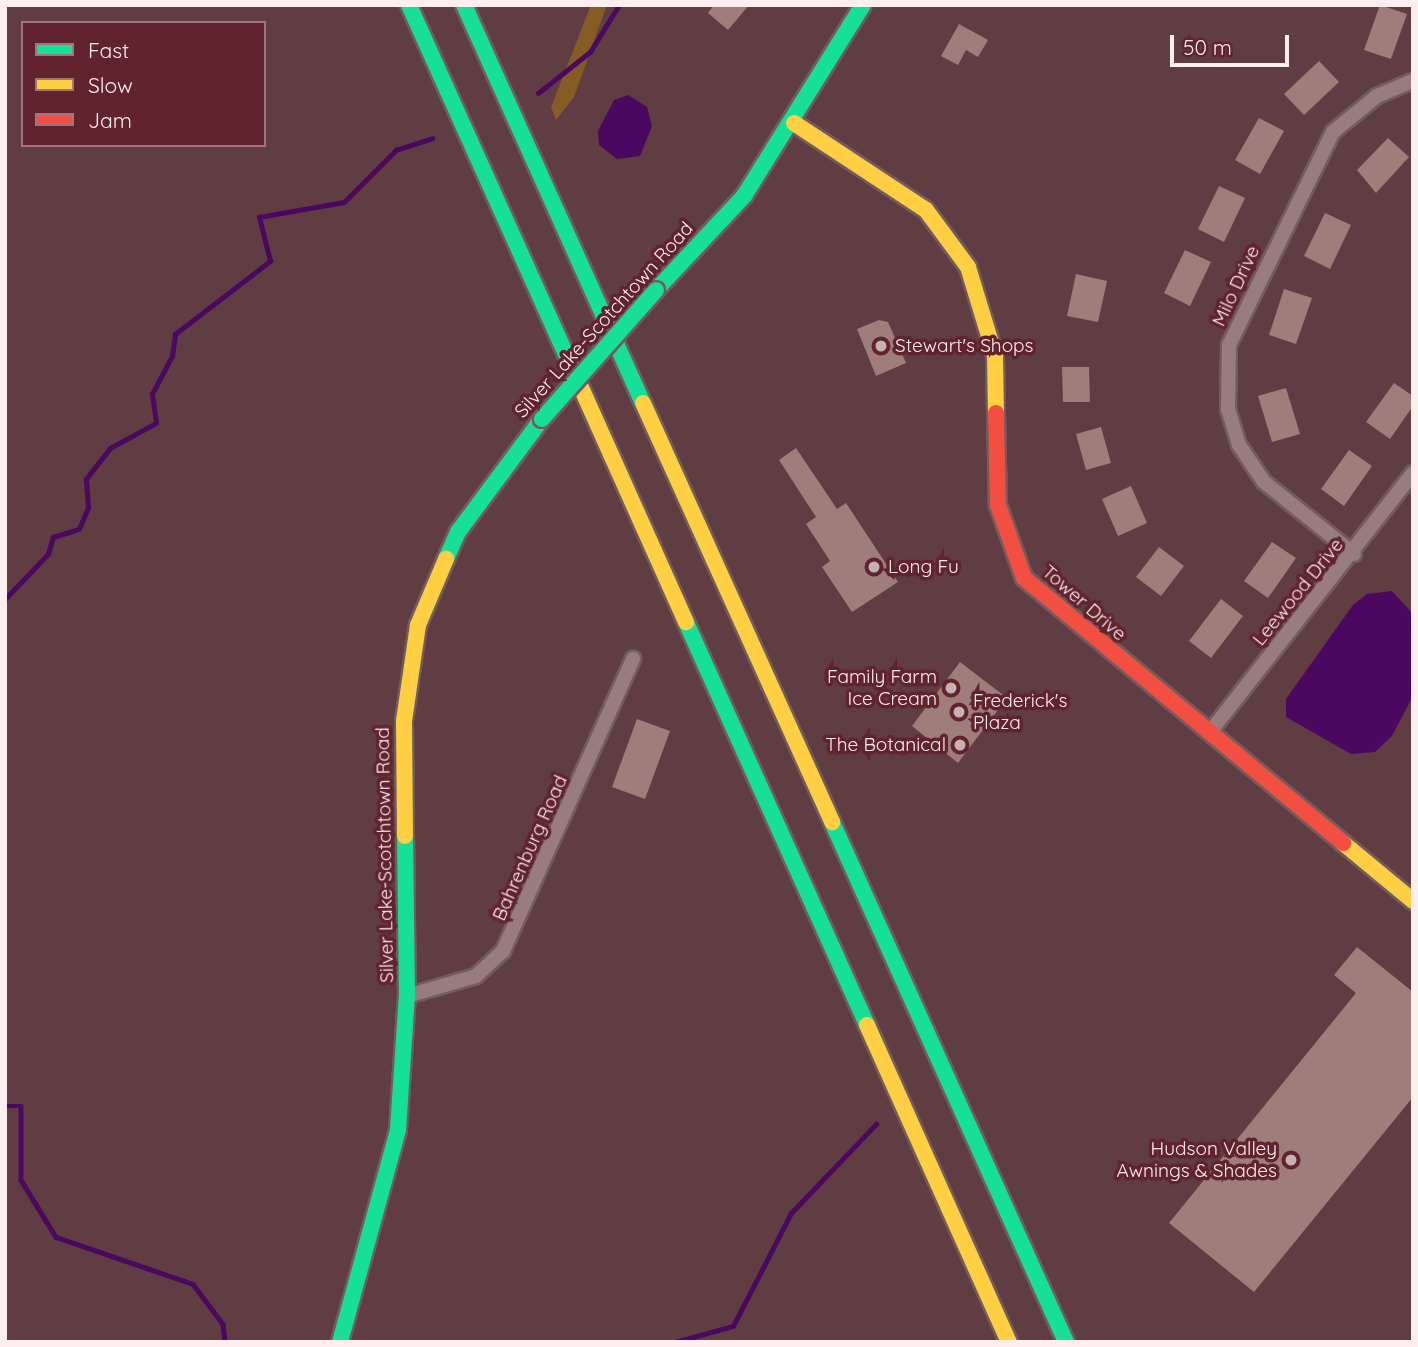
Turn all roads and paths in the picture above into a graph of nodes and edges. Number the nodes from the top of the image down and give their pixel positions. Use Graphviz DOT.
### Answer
graph roads {
  1 [pos="409,5"];
  2 [pos="464,5"];
  3 [pos="863,5"];
  4 [pos="1413,81"];
  5 [pos="794,123"];
  6 [pos="1413,473"];
  7 [pos="1354,554"];
  8 [pos="632,659"];
  9 [pos="1210,732"];
  10 [pos="1413,901"];
  11 [pos="407,996"];
  12 [pos="340,1342"];
  13 [pos="1009,1342"];
  14 [pos="1066,1342"];
  1 -- 13 [label="main road"];
  2 -- 14 [label="main road"];
  3 -- 5 [label="main road, Silver Lake-Scotchtown Road"];
  4 -- 7 [label="street, Milo Drive"];
  5 -- 9 [label="main road, Tower Drive"];
  5 -- 11 [label="main road, Silver Lake-Scotchtown Road, bridge"];
  6 -- 7 [label="street, Leewood Drive"];
  7 -- 9 [label="street, Leewood Drive"];
  8 -- 11 [label="street, Bahrenburg Road"];
  9 -- 10 [label="main road, Tower Drive"];
  11 -- 12 [label="main road, Silver Lake-Scotchtown Road"];
}
